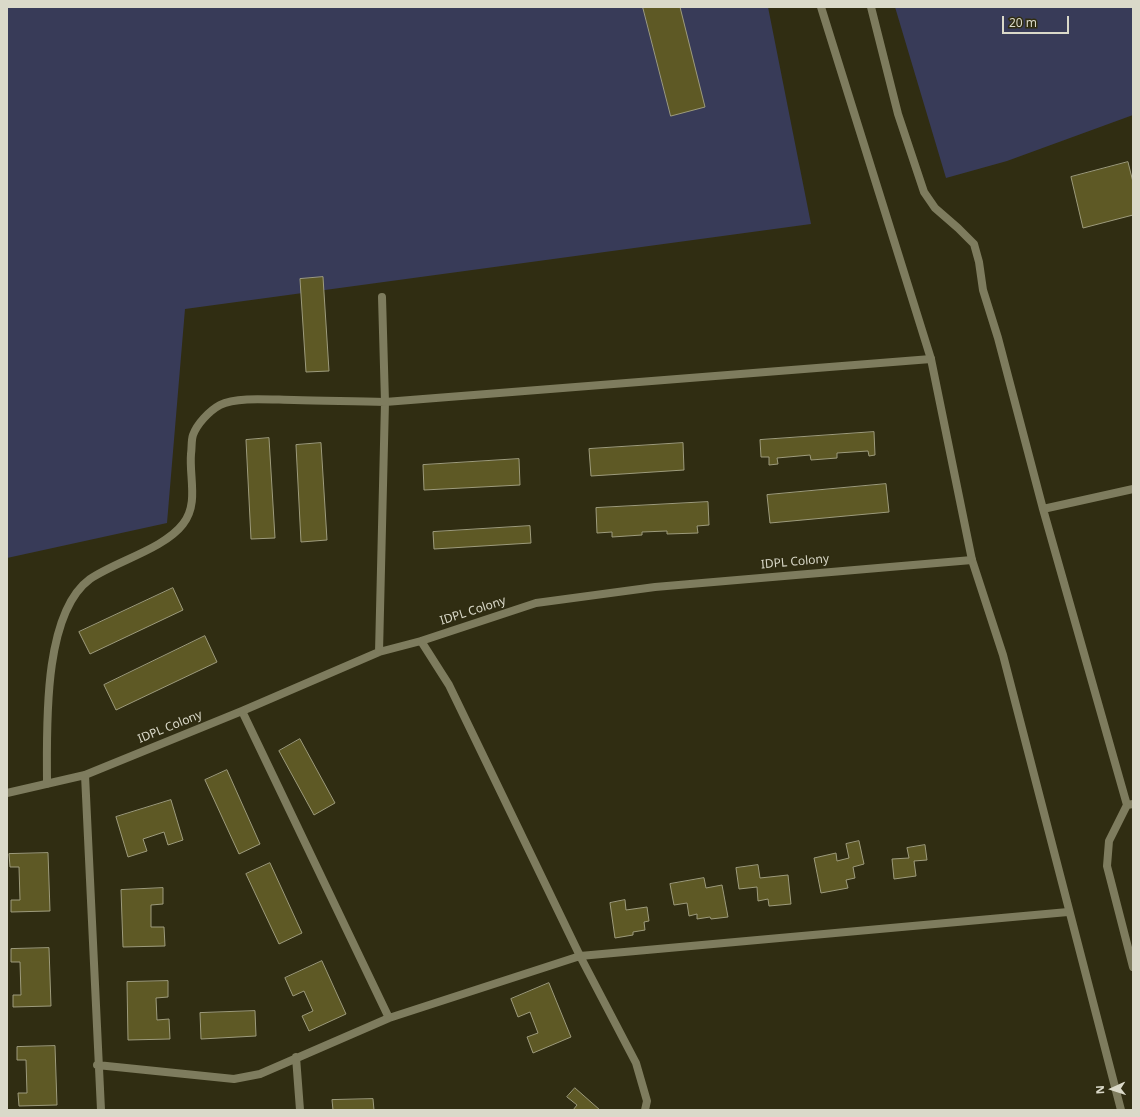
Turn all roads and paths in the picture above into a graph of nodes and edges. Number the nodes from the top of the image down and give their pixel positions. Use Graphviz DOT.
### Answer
graph roads {
  1 [pos="821,7"];
  2 [pos="870,7"];
  3 [pos="382,297"];
  4 [pos="931,359"];
  5 [pos="385,402"];
  6 [pos="1133,489"];
  7 [pos="1043,509"];
  8 [pos="972,560"];
  9 [pos="421,641"];
  10 [pos="378,652"];
  11 [pos="242,711"];
  12 [pos="85,774"];
  13 [pos="47,784"];
  14 [pos="7,793"];
  15 [pos="1130,804"];
  16 [pos="1068,912"];
  17 [pos="580,956"];
  18 [pos="1133,967"];
  19 [pos="389,1018"];
  20 [pos="296,1057"];
  21 [pos="97,1065"];
  22 [pos="101,1110"];
  23 [pos="300,1110"];
  24 [pos="645,1110"];
  25 [pos="1121,1110"];
  1 -- 4 [label="street"];
  2 -- 7 [label="street"];
  3 -- 5 [label="street"];
  4 -- 5 [label="street"];
  4 -- 8 [label="street"];
  5 -- 10 [label="street"];
  5 -- 13 [label="street"];
  6 -- 7 [label="street"];
  7 -- 15 [label="street"];
  8 -- 9 [label="street, IDPL Colony"];
  8 -- 16 [label="street"];
  9 -- 10 [label="street, IDPL Colony"];
  9 -- 17 [label="street"];
  10 -- 11 [label="street, IDPL Colony"];
  11 -- 12 [label="street, IDPL Colony"];
  11 -- 19 [label="street"];
  12 -- 13 [label="street, IDPL Colony"];
  12 -- 21 [label="street"];
  13 -- 14 [label="street, IDPL Colony"];
  15 -- 18 [label="street"];
  16 -- 17 [label="street"];
  16 -- 25 [label="street"];
  17 -- 19 [label="street"];
  17 -- 24 [label="street"];
  19 -- 20 [label="street"];
  20 -- 21 [label="street"];
  20 -- 23 [label="street"];
  21 -- 22 [label="street"];
}
